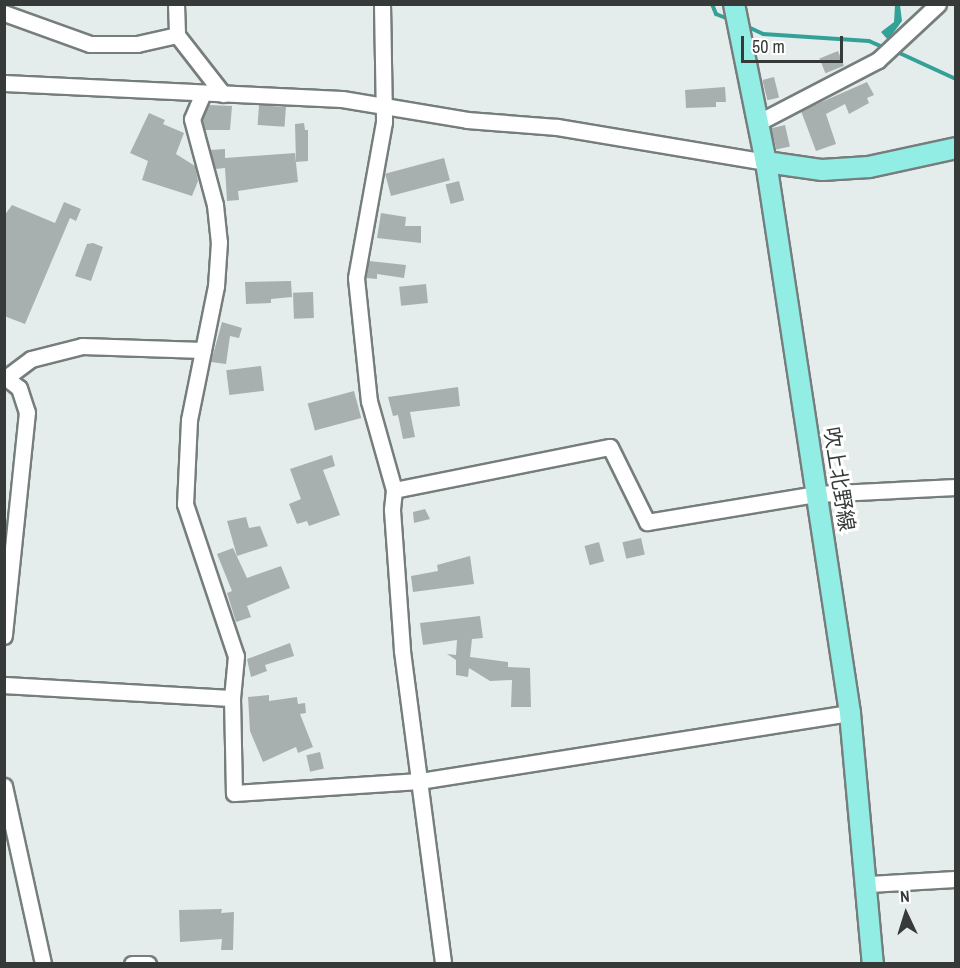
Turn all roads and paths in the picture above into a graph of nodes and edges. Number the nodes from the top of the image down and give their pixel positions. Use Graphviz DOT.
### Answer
graph roads {
  1 [pos="176,4"];
  2 [pos="382,4"];
  3 [pos="734,4"];
  4 [pos="938,4"];
  5 [pos="4,13"];
  6 [pos="177,35"];
  7 [pos="4,84"];
  8 [pos="203,93"];
  9 [pos="223,94"];
  10 [pos="385,107"];
  11 [pos="759,122"];
  12 [pos="956,148"];
  13 [pos="766,162"];
  14 [pos="203,350"];
  15 [pos="6,377"];
  16 [pos="956,487"];
  17 [pos="394,490"];
  18 [pos="817,494"];
  19 [pos="4,636"];
  20 [pos="4,685"];
  21 [pos="232,698"];
  22 [pos="850,713"];
  23 [pos="420,781"];
  24 [pos="4,786"];
  25 [pos="956,879"];
  26 [pos="868,884"];
  27 [pos="43,963"];
  28 [pos="132,963"];
  29 [pos="148,963"];
  30 [pos="443,963"];
  31 [pos="873,963"];
  1 -- 6 [label="street"];
  2 -- 10 [label="street"];
  3 -- 11 [label="main road, 吹上北野線"];
  4 -- 11 [label="street"];
  5 -- 6 [label="street"];
  6 -- 9 [label="street"];
  7 -- 8 [label="street"];
  8 -- 9 [label="street"];
  8 -- 14 [label="street"];
  9 -- 10 [label="street"];
  10 -- 13 [label="street"];
  10 -- 17 [label="street"];
  11 -- 13 [label="main road, 吹上北野線"];
  12 -- 13 [label="main road"];
  13 -- 18 [label="main road, 吹上北野線"];
  14 -- 15 [label="street"];
  14 -- 21 [label="street"];
  15 -- 19 [label="street"];
  16 -- 18 [label="street"];
  17 -- 18 [label="street"];
  17 -- 23 [label="street"];
  18 -- 22 [label="main road, 吹上北野線"];
  20 -- 21 [label="street"];
  21 -- 23 [label="street"];
  22 -- 23 [label="street"];
  22 -- 26 [label="main road, 吹上北野線"];
  23 -- 30 [label="street"];
  24 -- 27 [label="street"];
  25 -- 26 [label="street"];
  26 -- 31 [label="main road, 吹上北野線"];
  28 -- 29 [label="street"];
}
